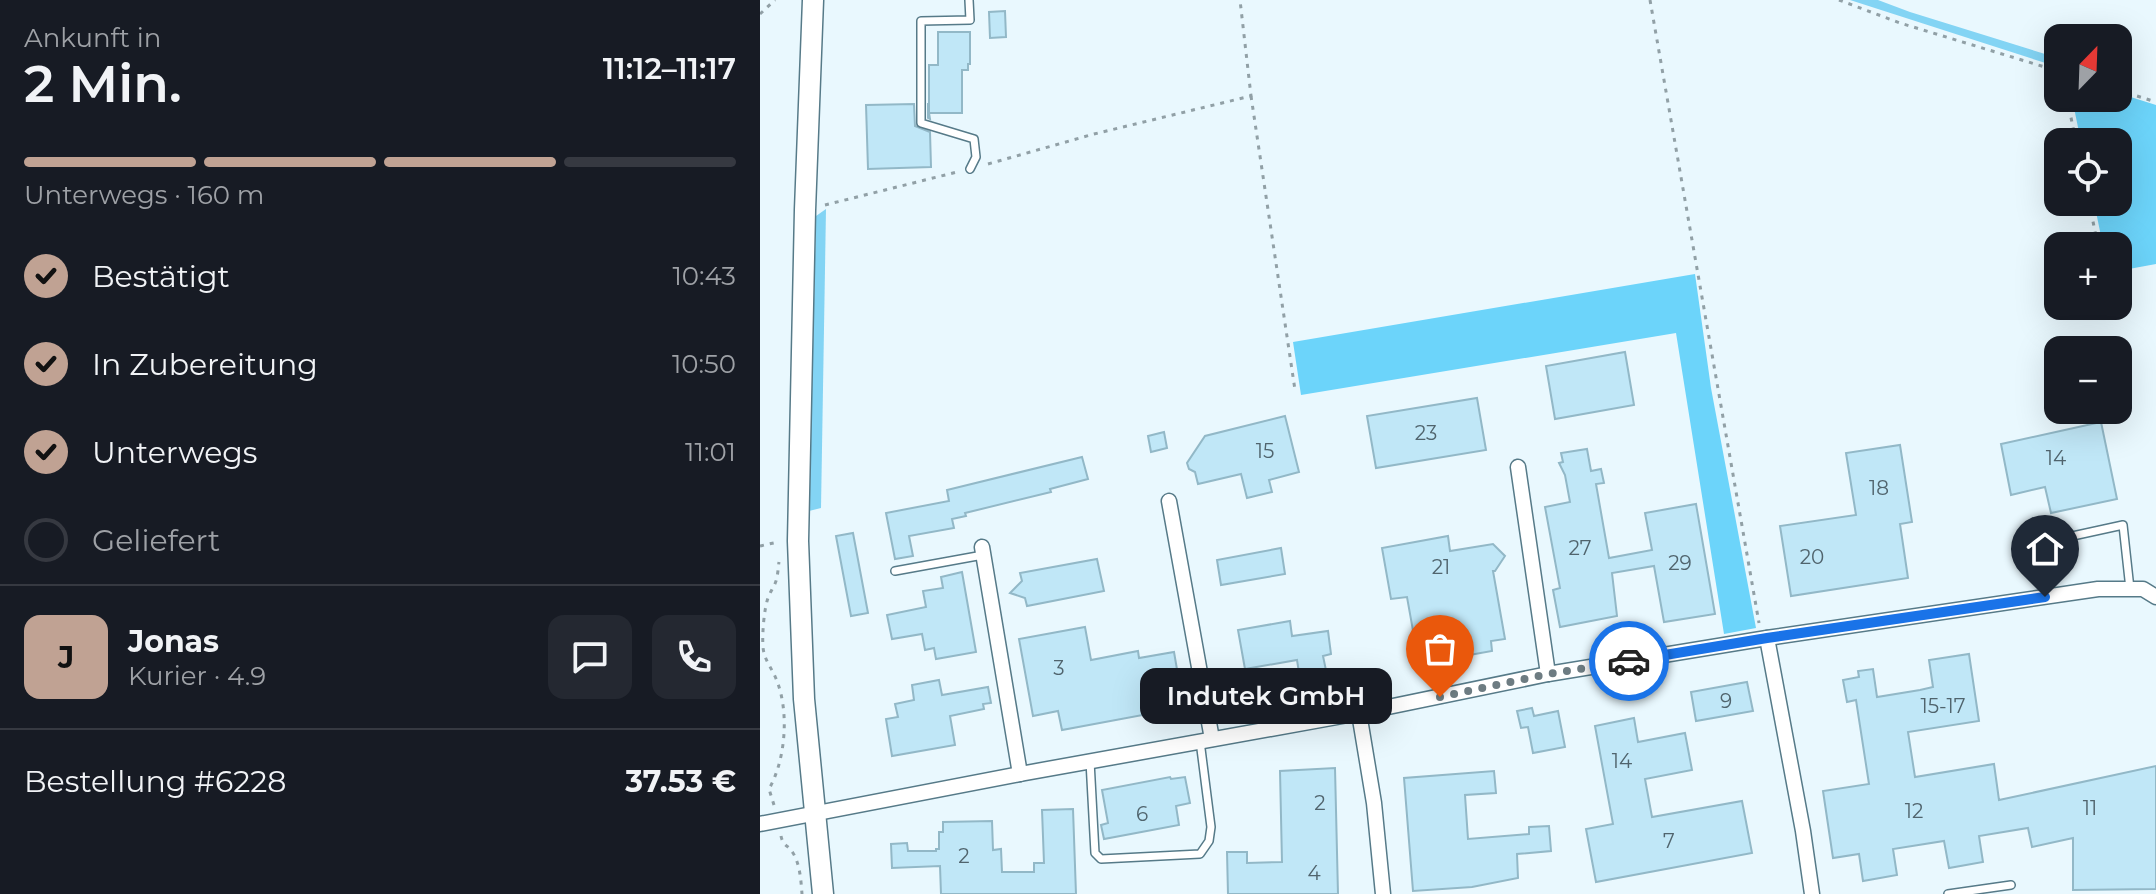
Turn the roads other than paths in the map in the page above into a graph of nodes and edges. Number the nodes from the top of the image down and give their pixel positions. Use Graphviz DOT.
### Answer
graph roads {
  1 [pos="813,0"];
  2 [pos="969,0"];
  3 [pos="970,169"];
  4 [pos="1518,467"];
  5 [pos="1169,501"];
  6 [pos="983,551"];
  7 [pos="895,571"];
  8 [pos="2130,589"];
  9 [pos="2045,597"];
  10 [pos="2156,597"];
  11 [pos="1764,638"];
  12 [pos="1548,674"];
  13 [pos="1359,713"];
  14 [pos="1206,740"];
  15 [pos="1090,761"];
  16 [pos="1020,774"];
  17 [pos="816,813"];
  18 [pos="760,824"];
  19 [pos="2011,885"];
  20 [pos="823,894"];
  21 [pos="1383,894"];
  22 [pos="1812,894"];
  23 [pos="1948,894"];
  1 -- 17 [label="street"];
  2 -- 3 [label="lane"];
  4 -- 12 [label="street"];
  5 -- 14 [label="street"];
  6 -- 7 [label="lane"];
  6 -- 16 [label="street"];
  8 -- 9 [label="street"];
  8 -- 9 [label="lane"];
  8 -- 10 [label="street"];
  9 -- 11 [label="street"];
  11 -- 12 [label="street"];
  11 -- 22 [label="street"];
  12 -- 13 [label="street"];
  13 -- 14 [label="street"];
  13 -- 21 [label="street"];
  14 -- 15 [label="street"];
  14 -- 15 [label="lane"];
  15 -- 16 [label="street"];
  16 -- 17 [label="street"];
  17 -- 18 [label="street"];
  17 -- 20 [label="street"];
  19 -- 23 [label="lane"];
}
